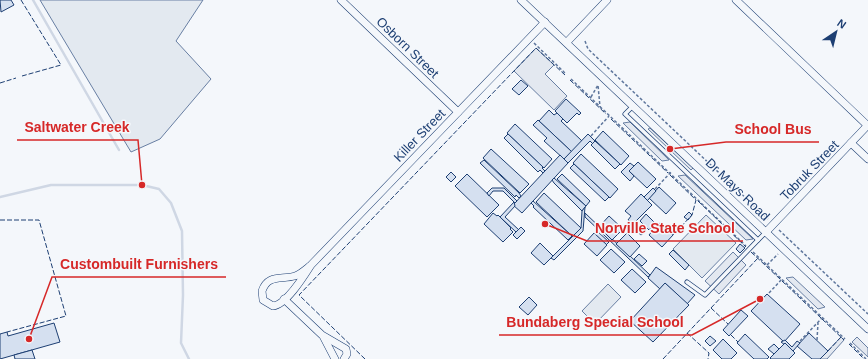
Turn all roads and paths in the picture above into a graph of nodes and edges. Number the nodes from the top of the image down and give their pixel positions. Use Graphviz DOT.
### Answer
graph roads {
  1 [pos="341,0"];
  2 [pos="521,0"];
  3 [pos="607,0"];
  4 [pos="736,0"];
  5 [pos="545,22"];
  6 [pos="585,41"];
  7 [pos="532,42"];
  8 [pos="567,42"];
  9 [pos="566,74"];
  10 [pos="571,79"];
  11 [pos="591,98"];
  12 [pos="633,106"];
  13 [pos="600,107"];
  14 [pos="458,112"];
  15 [pos="610,116"];
  16 [pos="868,125"];
  17 [pos="591,136"];
  18 [pos="851,143"];
  19 [pos="868,159"];
  20 [pos="672,171"];
  21 [pos="670,173"];
  22 [pos="655,189"];
  23 [pos="774,225"];
  24 [pos="766,232"];
  25 [pos="758,240"];
  26 [pos="747,246"];
  27 [pos="752,251"];
  28 [pos="778,254"];
  29 [pos="311,265"];
  30 [pos="767,265"];
  31 [pos="782,279"];
  32 [pos="686,282"];
  33 [pos="769,293"];
  34 [pos="284,299"];
  35 [pos="868,314"];
  36 [pos="822,318"];
  37 [pos="818,323"];
  38 [pos="868,329"];
  39 [pos="322,335"];
  40 [pos="845,339"];
  41 [pos="817,340"];
  42 [pos="800,341"];
  43 [pos="850,343"];
  44 [pos="335,359"];
  45 [pos="344,359"];
  46 [pos="866,359"];
  1 -- 14 [label="street, Osborn Street"];
  2 -- 5 [label="street, Dr Mays Road"];
  3 -- 8 [label="street"];
  4 -- 16 [label="street"];
  5 -- 8 [label="street, Dr Mays Road"];
  5 -- 14 [label="street, Killer Street"];
  6 -- 23 [label="path"];
  7 -- 9 [label="path"];
  8 -- 12 [label="street, Dr Mays Road"];
  10 -- 11 [label="path"];
  11 -- 13 [label="path"];
  11 -- 13 [label="path"];
  12 -- 24 [label="street, Dr Mays Road"];
  12 -- 25 [label="lane"];
  13 -- 15 [label="path"];
  14 -- 29 [label="street, Killer Street"];
  15 -- 17 [label="path"];
  15 -- 21 [label="path"];
  16 -- 18 [label="street, Tobruk Street"];
  18 -- 19 [label="street"];
  18 -- 23 [label="street, Tobruk Street"];
  20 -- 21 [label="path"];
  21 -- 22 [label="path"];
  21 -- 26 [label="path"];
  23 -- 24 [label="street, Tobruk Street"];
  23 -- 35 [label="path"];
  24 -- 25 [label="lane"];
  24 -- 38 [label="street, Dr Mays Road"];
  25 -- 32 [label="lane"];
  27 -- 30 [label="path"];
  28 -- 30 [label="path"];
  29 -- 34 [label="street"];
  29 -- 34 [label="street"];
  30 -- 31 [label="path"];
  31 -- 33 [label="path"];
  31 -- 36 [label="path"];
  34 -- 39 [label="street"];
  36 -- 37 [label="path"];
  36 -- 40 [label="path"];
  37 -- 41 [label="path"];
  37 -- 42 [label="path"];
  39 -- 44 [label="street"];
  39 -- 45 [label="street"];
  43 -- 46 [label="path"];
}
